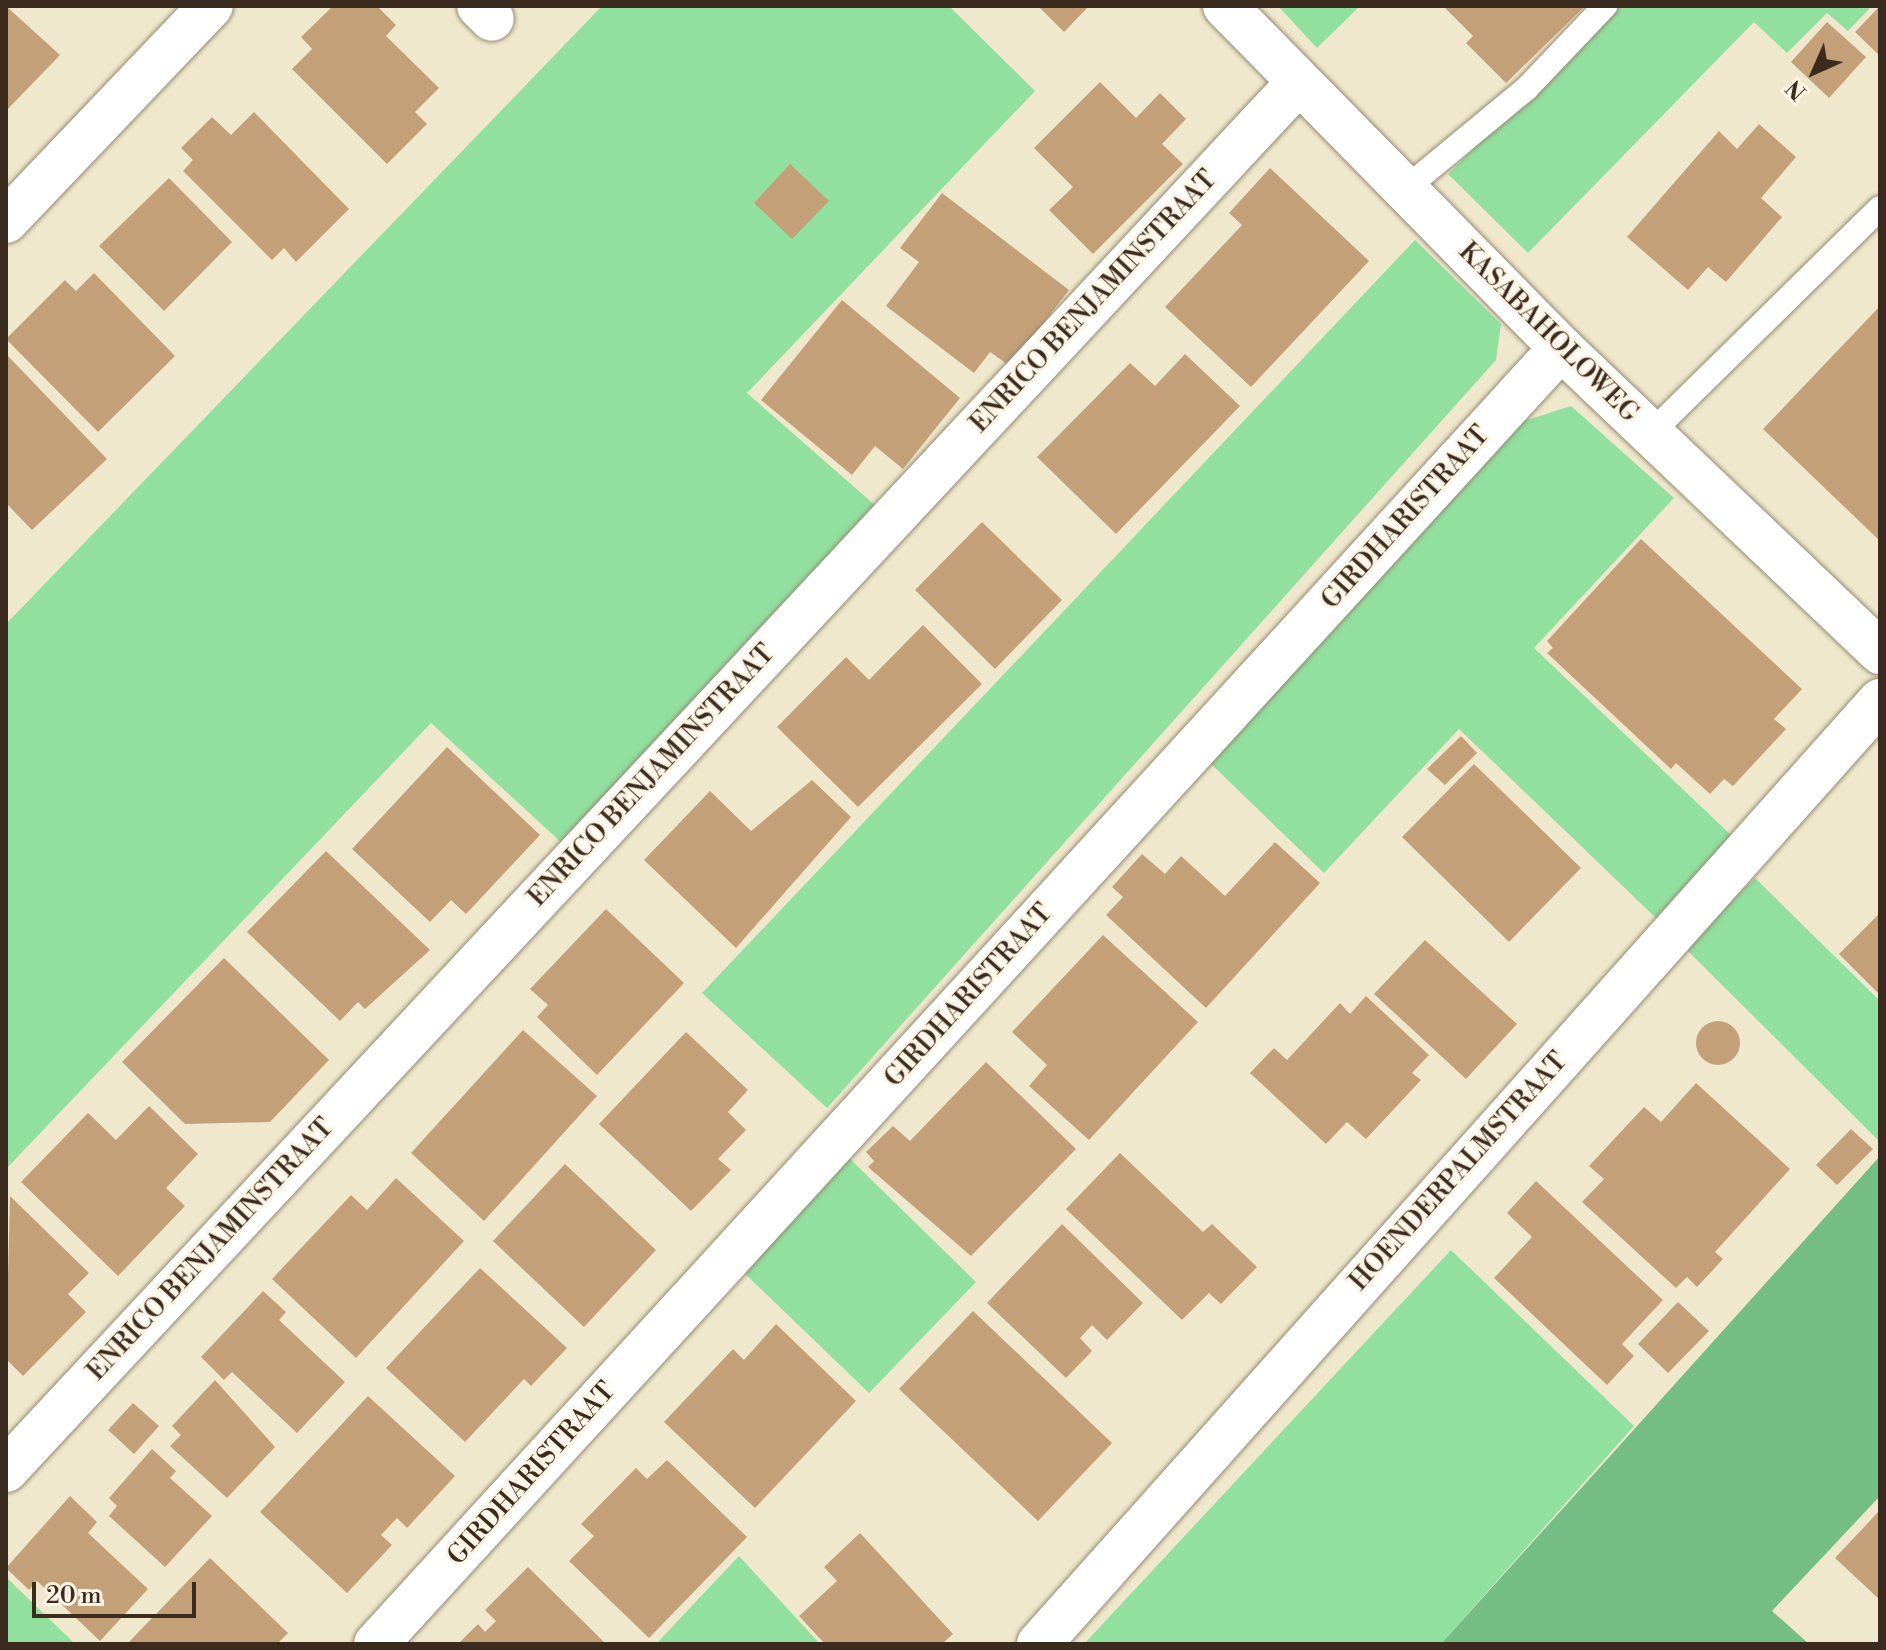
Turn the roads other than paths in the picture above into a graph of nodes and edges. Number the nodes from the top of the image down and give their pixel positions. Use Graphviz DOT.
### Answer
graph roads {
  1 [pos="211,6"];
  2 [pos="1225,6"];
  3 [pos="1605,6"];
  4 [pos="1299,82"];
  5 [pos="1405,189"];
  6 [pos="1880,208"];
  7 [pos="6,221"];
  8 [pos="1561,348"];
  9 [pos="1650,434"];
  10 [pos="1880,652"];
  11 [pos="1880,701"];
  12 [pos="6,1470"];
  13 [pos="376,1644"];
  14 [pos="1039,1644"];
  1 -- 7 [label="street"];
  2 -- 4 [label="street, KASABAHOLOWEG"];
  3 -- 5 [label="lane"];
  4 -- 5 [label="street, KASABAHOLOWEG"];
  4 -- 12 [label="street, ENRICO BENJAMINSTRAAT"];
  5 -- 8 [label="street, KASABAHOLOWEG"];
  6 -- 9 [label="lane"];
  8 -- 9 [label="street, KASABAHOLOWEG"];
  8 -- 13 [label="street, GIRDHARISTRAAT"];
  9 -- 10 [label="street, KASABAHOLOWEG"];
  11 -- 14 [label="street, HOENDERPALMSTRAAT"];
}
